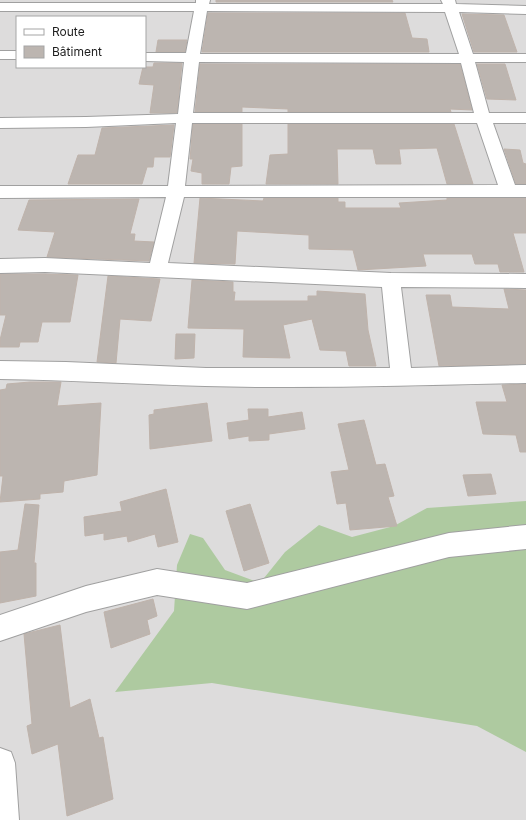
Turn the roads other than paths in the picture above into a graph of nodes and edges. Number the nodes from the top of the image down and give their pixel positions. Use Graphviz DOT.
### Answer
graph roads {
  1 [pos="202,4"];
  2 [pos="449,4"];
  3 [pos="0,8"];
  4 [pos="526,10"];
  5 [pos="0,55"];
  6 [pos="16,55"];
  7 [pos="146,57"];
  8 [pos="192,58"];
  9 [pos="466,58"];
  10 [pos="526,58"];
  11 [pos="185,118"];
  12 [pos="483,118"];
  13 [pos="526,118"];
  14 [pos="0,123"];
  15 [pos="509,191"];
  16 [pos="526,191"];
  17 [pos="0,192"];
  18 [pos="176,193"];
  19 [pos="0,266"];
  20 [pos="157,271"];
  21 [pos="390,280"];
  22 [pos="526,281"];
  23 [pos="0,370"];
  24 [pos="526,374"];
  25 [pos="401,378"];
  26 [pos="526,537"];
  27 [pos="0,628"];
  28 [pos="0,763"];
  29 [pos="2,805"];
  1 -- 2 [label="street"];
  1 -- 3 [label="street"];
  1 -- 8 [label="street"];
  2 -- 4 [label="street"];
  2 -- 9 [label="street"];
  5 -- 6 [label="street"];
  7 -- 8 [label="street"];
  8 -- 9 [label="street"];
  8 -- 11 [label="street"];
  9 -- 10 [label="street"];
  9 -- 12 [label="street"];
  11 -- 12 [label="street"];
  11 -- 14 [label="street"];
  11 -- 18 [label="street"];
  12 -- 13 [label="street"];
  12 -- 15 [label="street"];
  15 -- 16 [label="street"];
  15 -- 18 [label="street"];
  17 -- 18 [label="street"];
  18 -- 20 [label="street"];
  19 -- 20 [label="street"];
  20 -- 21 [label="street"];
  21 -- 22 [label="street"];
  21 -- 25 [label="street"];
  23 -- 25 [label="street"];
  24 -- 25 [label="street"];
  26 -- 27 [label="street"];
  28 -- 29 [label="street"];
}
